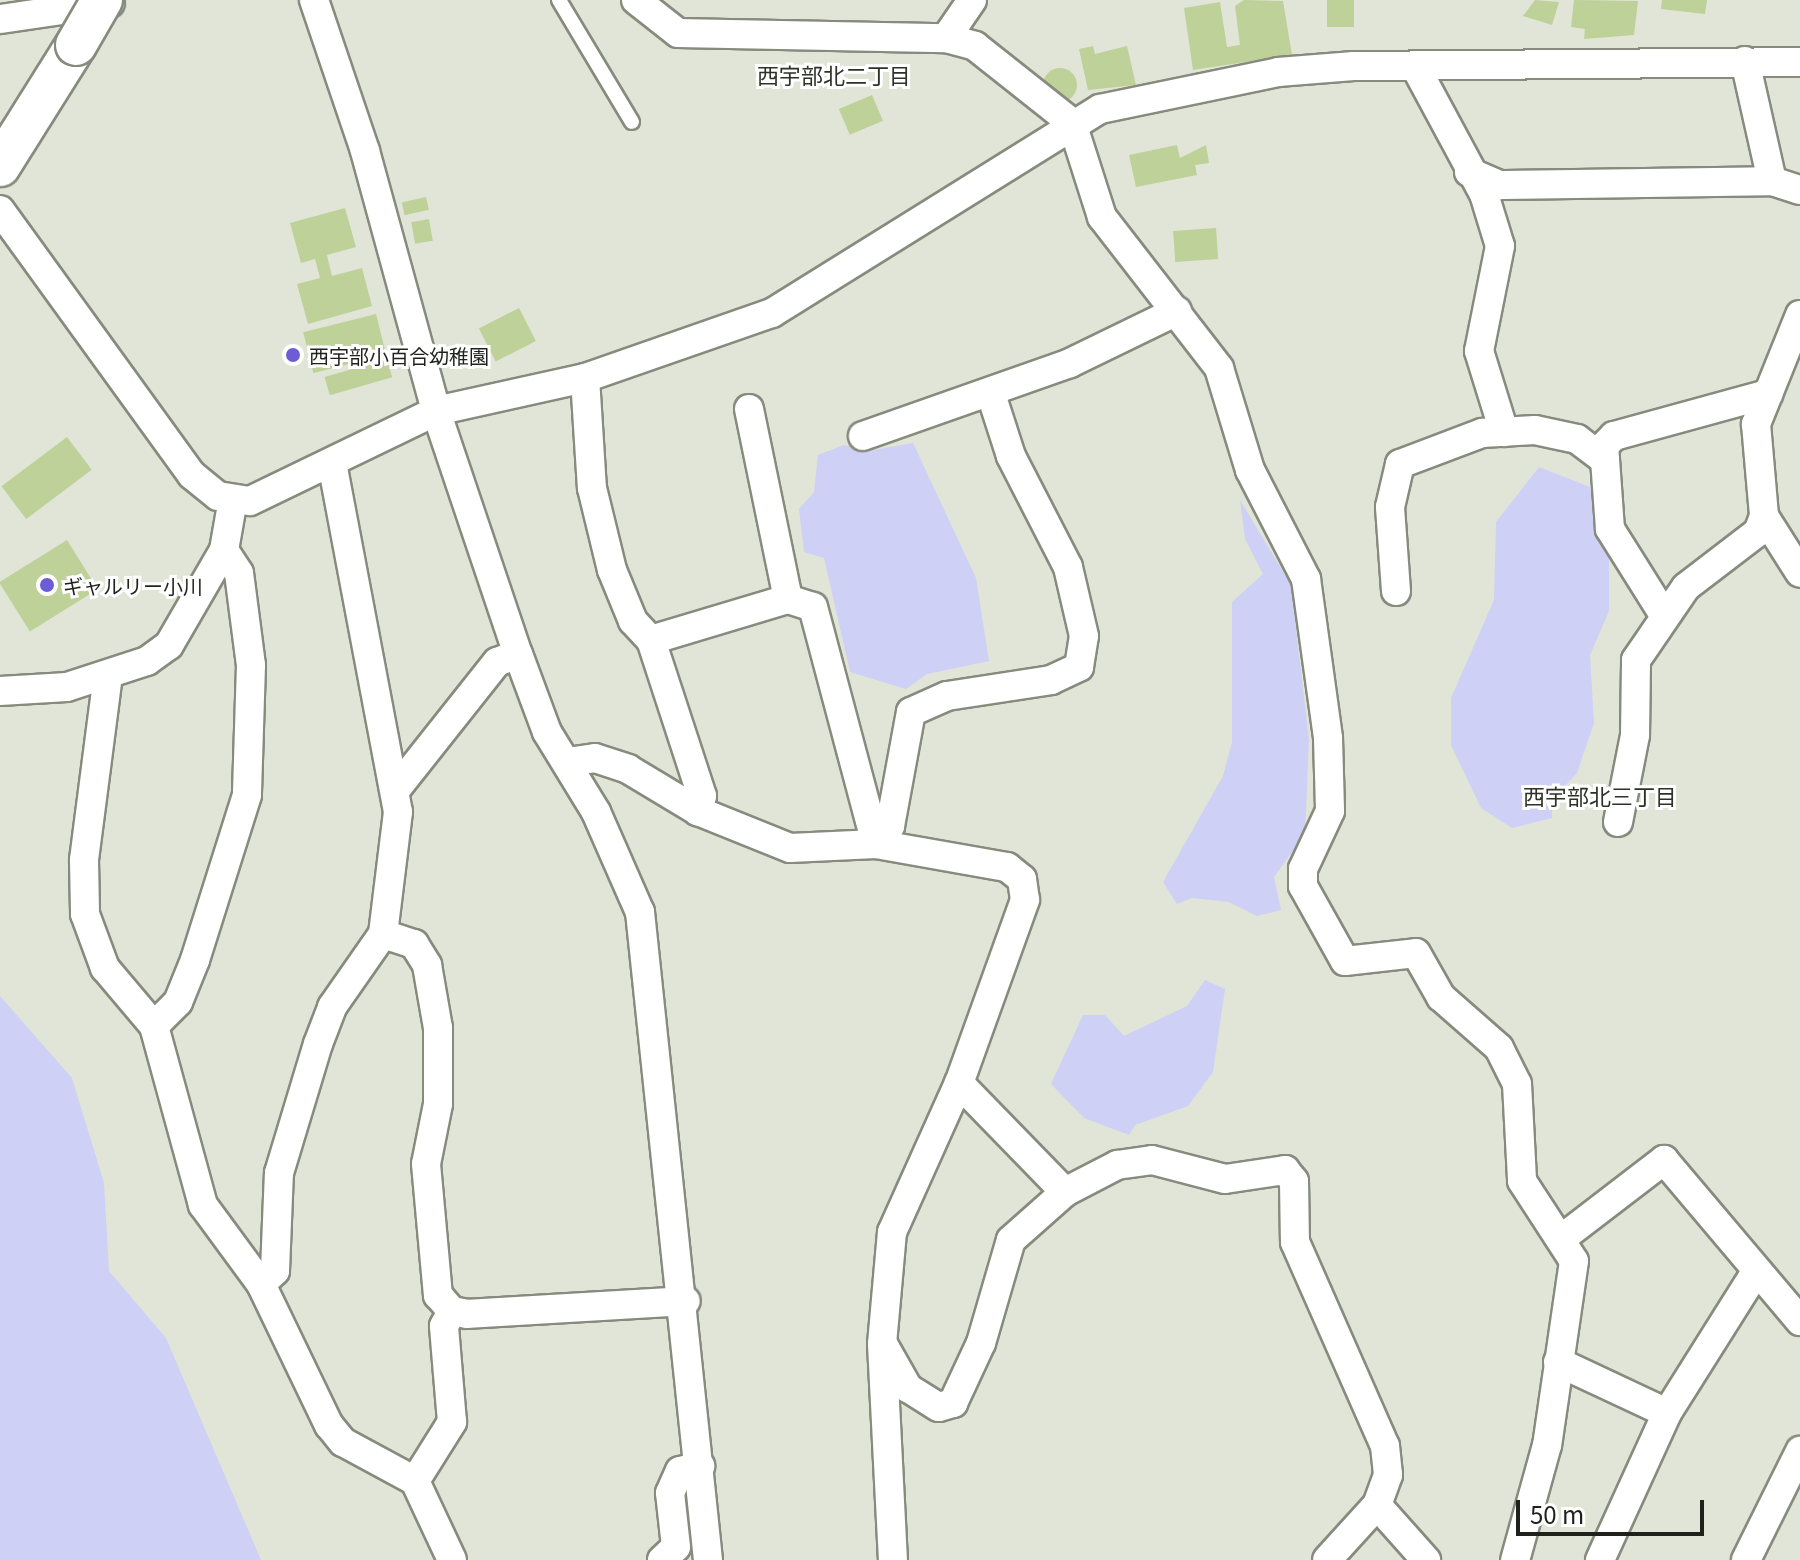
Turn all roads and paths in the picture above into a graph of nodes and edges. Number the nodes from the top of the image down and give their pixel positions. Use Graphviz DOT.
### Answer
graph roads {
  1 [pos="102,0"];
  2 [pos="121,0"];
  3 [pos="314,0"];
  4 [pos="559,0"];
  5 [pos="636,0"];
  6 [pos="972,0"];
  7 [pos="0,19"];
  8 [pos="946,38"];
  9 [pos="1745,61"];
  10 [pos="1800,62"];
  11 [pos="1415,66"];
  12 [pos="632,122"];
  13 [pos="1072,123"];
  14 [pos="0,166"];
  15 [pos="1469,172"];
  16 [pos="1772,181"];
  17 [pos="1800,190"];
  18 [pos="0,210"];
  19 [pos="1177,311"];
  20 [pos="1800,315"];
  21 [pos="585,378"];
  22 [pos="991,394"];
  23 [pos="1768,394"];
  24 [pos="749,409"];
  25 [pos="436,411"];
  26 [pos="1504,432"];
  27 [pos="863,436"];
  28 [pos="1605,460"];
  29 [pos="332,464"];
  30 [pos="233,499"];
  31 [pos="1764,516"];
  32 [pos="224,550"];
  33 [pos="1800,573"];
  34 [pos="1396,591"];
  35 [pos="788,599"];
  36 [pos="1664,615"];
  37 [pos="651,640"];
  38 [pos="518,654"];
  39 [pos="108,675"];
  40 [pos="0,691"];
  41 [pos="567,762"];
  42 [pos="397,788"];
  43 [pos="698,811"];
  44 [pos="1618,822"];
  45 [pos="876,844"];
  46 [pos="383,934"];
  47 [pos="154,1026"];
  48 [pos="959,1083"];
  49 [pos="1065,1192"];
  50 [pos="1561,1239"];
  51 [pos="1754,1275"];
  52 [pos="261,1284"];
  53 [pos="686,1301"];
  54 [pos="452,1311"];
  55 [pos="1800,1321"];
  56 [pos="882,1344"];
  57 [pos="1558,1362"];
  58 [pos="1667,1413"];
  59 [pos="1800,1451"];
  60 [pos="700,1466"];
  61 [pos="415,1481"];
  62 [pos="1377,1505"];
  63 [pos="452,1560"];
  64 [pos="662,1560"];
  65 [pos="708,1560"];
  66 [pos="893,1560"];
  67 [pos="1327,1560"];
  68 [pos="1426,1560"];
  69 [pos="1515,1560"];
  70 [pos="1600,1560"];
  71 [pos="1746,1560"];
  1 -- 14 [label="main road, bridge"];
  2 -- 7 [label="street"];
  3 -- 25 [label="street"];
  4 -- 12 [label="lane"];
  5 -- 8 [label="street"];
  6 -- 8 [label="street"];
  8 -- 13 [label="street"];
  9 -- 10 [label="street"];
  9 -- 11 [label="street"];
  9 -- 16 [label="street"];
  11 -- 13 [label="street"];
  11 -- 15 [label="street"];
  13 -- 19 [label="street"];
  13 -- 21 [label="street"];
  15 -- 16 [label="street"];
  15 -- 26 [label="street"];
  16 -- 17 [label="street"];
  18 -- 30 [label="street"];
  19 -- 22 [label="street"];
  19 -- 50 [label="street"];
  20 -- 23 [label="street"];
  21 -- 25 [label="street"];
  21 -- 37 [label="street"];
  22 -- 27 [label="street"];
  22 -- 45 [label="street"];
  23 -- 28 [label="street"];
  23 -- 31 [label="street"];
  24 -- 35 [label="street"];
  25 -- 29 [label="street"];
  25 -- 38 [label="street"];
  26 -- 28 [label="street"];
  26 -- 34 [label="street"];
  28 -- 36 [label="street"];
  29 -- 30 [label="street"];
  29 -- 42 [label="street"];
  30 -- 32 [label="street"];
  31 -- 33 [label="street"];
  31 -- 36 [label="street"];
  32 -- 39 [label="street"];
  32 -- 47 [label="street"];
  35 -- 37 [label="street"];
  35 -- 45 [label="street"];
  36 -- 44 [label="street"];
  37 -- 43 [label="street"];
  38 -- 41 [label="street"];
  38 -- 42 [label="street"];
  39 -- 40 [label="street"];
  39 -- 47 [label="street"];
  41 -- 43 [label="street"];
  41 -- 53 [label="street"];
  42 -- 46 [label="street"];
  43 -- 45 [label="street"];
  45 -- 48 [label="street"];
  46 -- 52 [label="street"];
  46 -- 54 [label="street"];
  47 -- 52 [label="street"];
  48 -- 49 [label="street"];
  48 -- 56 [label="street"];
  49 -- 56 [label="street"];
  49 -- 62 [label="street"];
  50 -- 51 [label="street"];
  50 -- 57 [label="street"];
  51 -- 55 [label="street"];
  51 -- 58 [label="street"];
  52 -- 61 [label="street"];
  53 -- 54 [label="street"];
  53 -- 60 [label="street"];
  54 -- 61 [label="street"];
  56 -- 66 [label="street"];
  57 -- 58 [label="street"];
  57 -- 69 [label="street"];
  58 -- 70 [label="street"];
  59 -- 71 [label="street"];
  60 -- 64 [label="street"];
  60 -- 65 [label="street"];
  61 -- 63 [label="street"];
  62 -- 67 [label="street"];
  62 -- 68 [label="street"];
}
